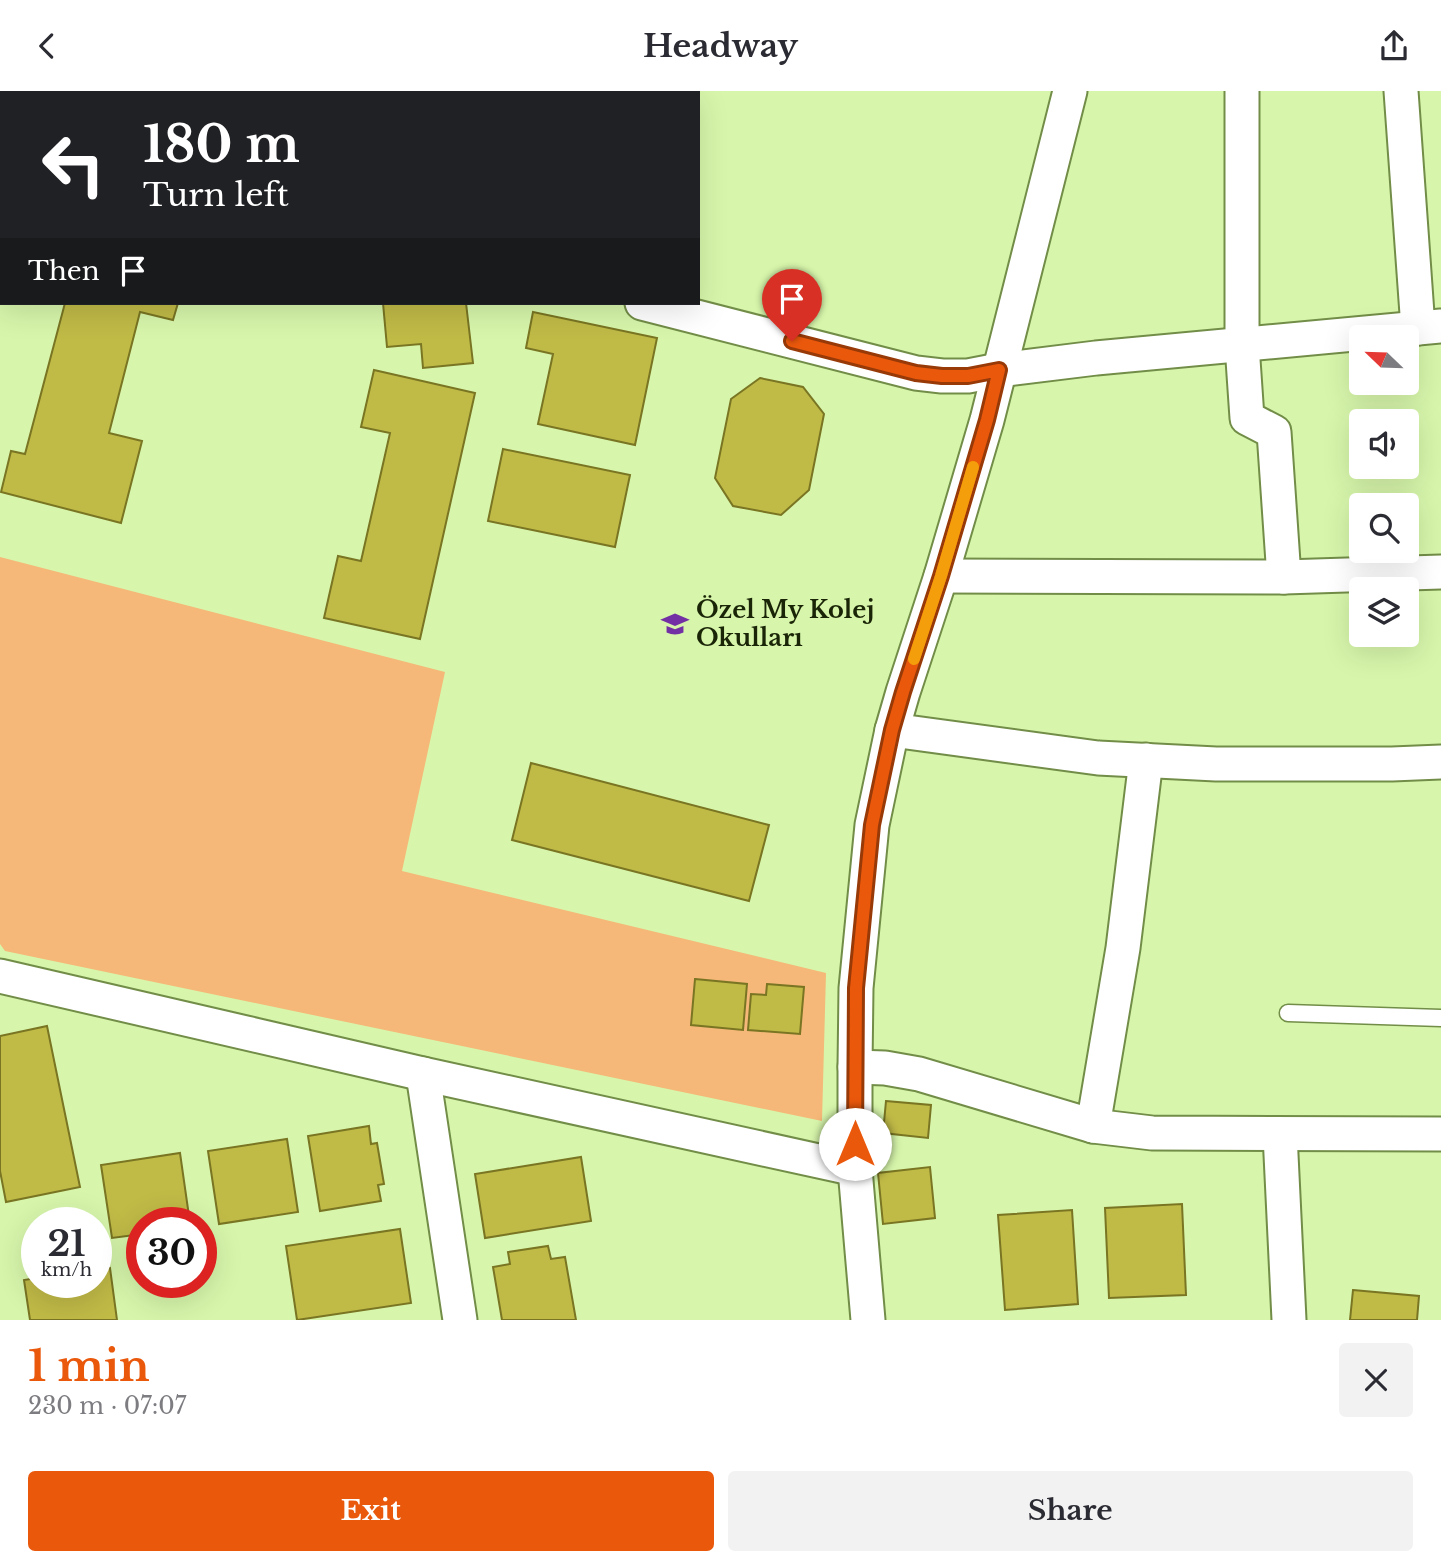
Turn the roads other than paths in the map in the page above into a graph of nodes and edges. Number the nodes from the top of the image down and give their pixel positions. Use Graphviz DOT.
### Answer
graph roads {
  1 [pos="1242,91"];
  2 [pos="1401,91"];
  3 [pos="1065,96"];
  4 [pos="650,305"];
  5 [pos="1429,327"];
  6 [pos="1242,345"];
  7 [pos="999,370"];
  8 [pos="1441,572"];
  9 [pos="941,576"];
  10 [pos="1284,577"];
  11 [pos="892,730"];
  12 [pos="1146,760"];
  13 [pos="1441,762"];
  14 [pos="0,975"];
  15 [pos="1288,1013"];
  16 [pos="1441,1018"];
  17 [pos="855,1067"];
  18 [pos="423,1074"];
  19 [pos="1093,1126"];
  20 [pos="1280,1134"];
  21 [pos="1441,1134"];
  22 [pos="855,1169"];
  23 [pos="460,1320"];
  24 [pos="868,1320"];
  25 [pos="1289,1320"];
  1 -- 6 [label="street"];
  2 -- 5 [label="street"];
  3 -- 7 [label="street"];
  4 -- 7 [label="street"];
  5 -- 6 [label="street"];
  6 -- 7 [label="street"];
  6 -- 10 [label="street"];
  7 -- 9 [label="street"];
  8 -- 10 [label="street"];
  9 -- 10 [label="street"];
  9 -- 11 [label="street"];
  11 -- 12 [label="street"];
  11 -- 17 [label="street"];
  12 -- 13 [label="street"];
  12 -- 19 [label="street"];
  14 -- 18 [label="street"];
  15 -- 16 [label="lane"];
  17 -- 19 [label="street"];
  17 -- 22 [label="street"];
  18 -- 22 [label="street"];
  18 -- 23 [label="street"];
  19 -- 20 [label="street"];
  20 -- 21 [label="street"];
  20 -- 25 [label="street"];
  22 -- 24 [label="street"];
}
